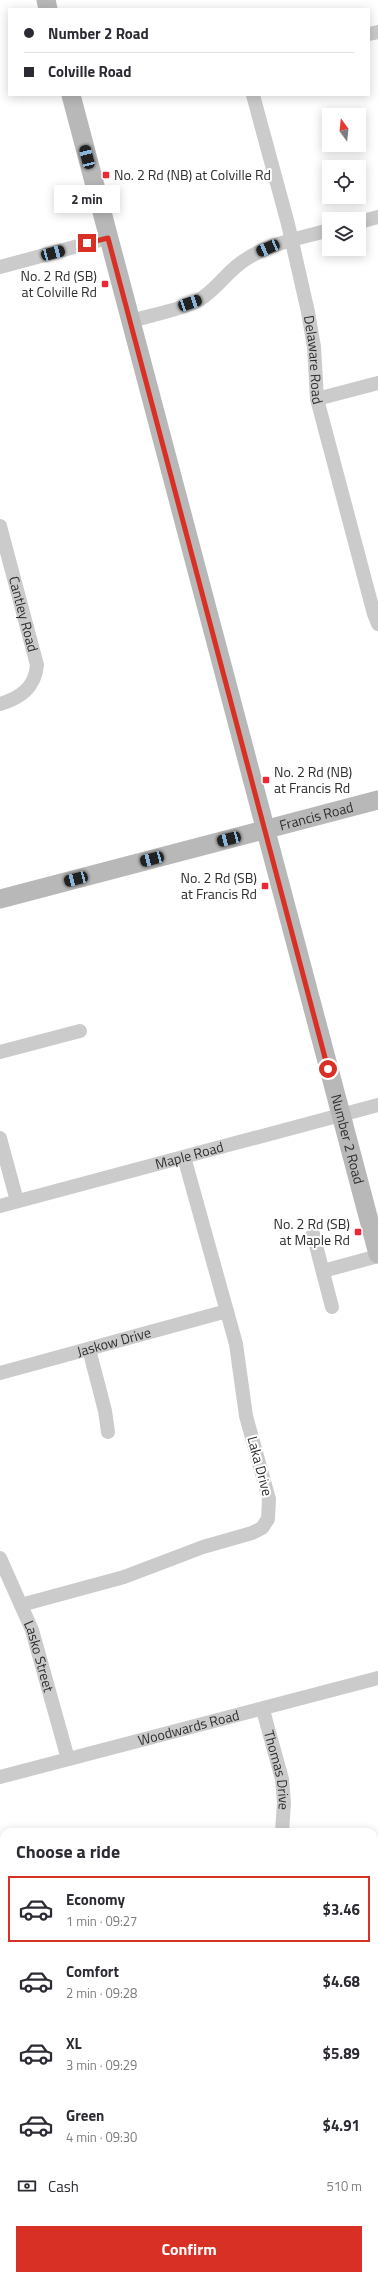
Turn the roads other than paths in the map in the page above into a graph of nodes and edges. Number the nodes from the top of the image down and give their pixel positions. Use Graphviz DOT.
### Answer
graph roads {
  1 [pos="71,96"];
  2 [pos="254,96"];
  3 [pos="378,217"];
  4 [pos="366,220"];
  5 [pos="322,232"];
  6 [pos="108,238"];
  7 [pos="292,240"];
  8 [pos="0,267"];
  9 [pos="131,321"];
  10 [pos="378,383"];
  11 [pos="317,399"];
  12 [pos="0,526"];
  13 [pos="378,624"];
  14 [pos="0,704"];
  15 [pos="378,800"];
  16 [pos="265,830"];
  17 [pos="0,899"];
  18 [pos="80,1031"];
  19 [pos="0,1052"];
  20 [pos="378,1105"];
  21 [pos="340,1114"];
  22 [pos="0,1138"];
  23 [pos="184,1157"];
  24 [pos="17,1201"];
  25 [pos="0,1206"];
  26 [pos="313,1234"];
  27 [pos="378,1255"];
  28 [pos="323,1271"];
  29 [pos="332,1307"];
  30 [pos="227,1311"];
  31 [pos="89,1349"];
  32 [pos="0,1373"];
  33 [pos="108,1432"];
  34 [pos="0,1558"];
  35 [pos="21,1605"];
  36 [pos="378,1678"];
  37 [pos="263,1710"];
  38 [pos="68,1758"];
  39 [pos="0,1777"];
  40 [pos="282,1828"];
  1 -- 6 [label="main road, Number 2 Road"];
  2 -- 7 [label="street, Delaware Road"];
  3 -- 4 [label="street"];
  5 -- 7 [label="street"];
  6 -- 8 [label="street"];
  6 -- 9 [label="main road, Number 2 Road"];
  7 -- 9 [label="street"];
  7 -- 11 [label="street, Delaware Road"];
  9 -- 16 [label="main road, Number 2 Road"];
  10 -- 11 [label="street"];
  11 -- 13 [label="street, Delaware Road"];
  12 -- 14 [label="street, Cantley Road"];
  15 -- 16 [label="main road, Francis Road"];
  16 -- 17 [label="main road, Francis Road"];
  16 -- 21 [label="main road, Number 2 Road"];
  18 -- 19 [label="street"];
  20 -- 21 [label="street, Maple Road"];
  21 -- 23 [label="street, Maple Road"];
  21 -- 27 [label="main road, Number 2 Road"];
  22 -- 24 [label="street"];
  23 -- 24 [label="street, Maple Road"];
  23 -- 30 [label="street, Laka Drive"];
  24 -- 25 [label="street, Maple Road"];
  26 -- 28 [label="street"];
  27 -- 28 [label="street"];
  28 -- 29 [label="street"];
  30 -- 31 [label="street, Jaskow Drive"];
  30 -- 35 [label="street, Laka Drive"];
  31 -- 32 [label="street, Jaskow Drive"];
  31 -- 33 [label="street"];
  34 -- 35 [label="street, Lasko Street"];
  35 -- 38 [label="street, Lasko Street"];
  36 -- 37 [label="street, Woodwards Road"];
  37 -- 38 [label="street, Woodwards Road"];
  37 -- 40 [label="street, Thomas Drive"];
  38 -- 39 [label="street, Woodwards Road"];
}
